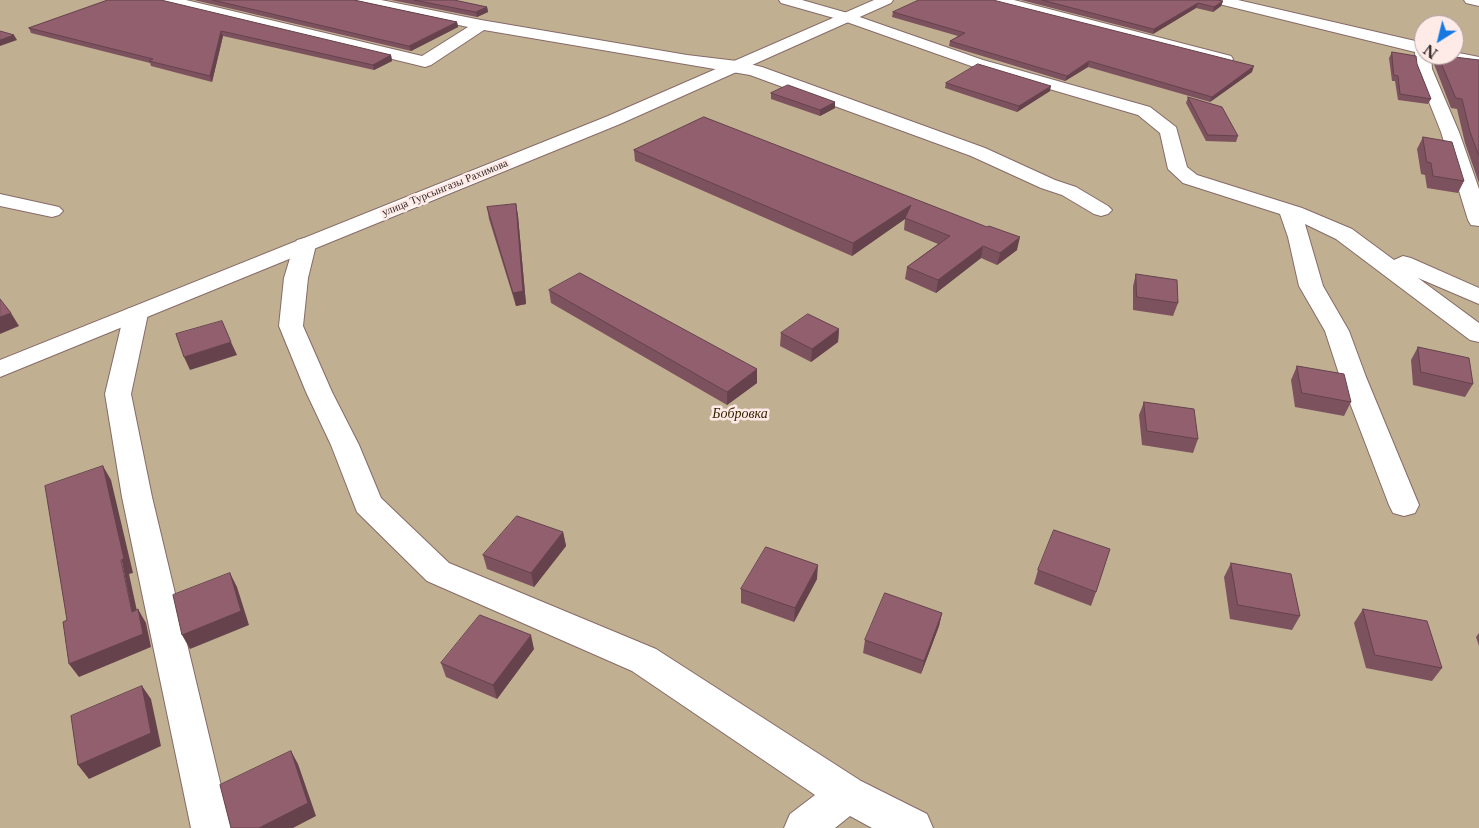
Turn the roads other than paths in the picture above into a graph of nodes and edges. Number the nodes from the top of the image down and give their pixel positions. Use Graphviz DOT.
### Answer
graph roads {
  1 [pos="168,0"];
  2 [pos="360,0"];
  3 [pos="786,0"];
  4 [pos="886,0"];
  5 [pos="997,0"];
  6 [pos="1220,0"];
  7 [pos="1471,0"];
  8 [pos="1479,2"];
  9 [pos="846,17"];
  10 [pos="481,25"];
  11 [pos="1414,46"];
  12 [pos="1225,59"];
  13 [pos="1464,59"];
  14 [pos="1479,62"];
  15 [pos="1424,65"];
  16 [pos="737,66"];
  17 [pos="0,200"];
  18 [pos="1101,210"];
  19 [pos="1289,210"];
  20 [pos="52,211"];
  21 [pos="1479,220"];
  22 [pos="1344,234"];
  23 [pos="305,245"];
  24 [pos="1479,297"];
  25 [pos="136,314"];
  26 [pos="1479,335"];
  27 [pos="0,369"];
  28 [pos="1404,505"];
  29 [pos="848,794"];
  30 [pos="211,828"];
  31 [pos="804,828"];
  32 [pos="913,828"];
  1 -- 10 [label="street"];
  2 -- 10 [label="street"];
  3 -- 9 [label="street"];
  4 -- 9 [label="street, улица Турсынгазы Рахимова"];
  5 -- 12 [label="street"];
  6 -- 11 [label="street"];
  7 -- 8 [label="street"];
  9 -- 16 [label="street, улица Турсынгазы Рахимова"];
  9 -- 19 [label="street"];
  10 -- 16 [label="street"];
  13 -- 14 [label="street"];
  15 -- 21 [label="street"];
  16 -- 18 [label="street"];
  16 -- 23 [label="street, улица Турсынгазы Рахимова"];
  17 -- 20 [label="street"];
  19 -- 22 [label="street"];
  19 -- 28 [label="street"];
  22 -- 24 [label="street"];
  22 -- 26 [label="street"];
  23 -- 25 [label="street, улица Турсынгазы Рахимова"];
  23 -- 29 [label="street"];
  25 -- 27 [label="street, улица Турсынгазы Рахимова"];
  25 -- 30 [label="street"];
  29 -- 31 [label="street"];
  29 -- 32 [label="street"];
}
